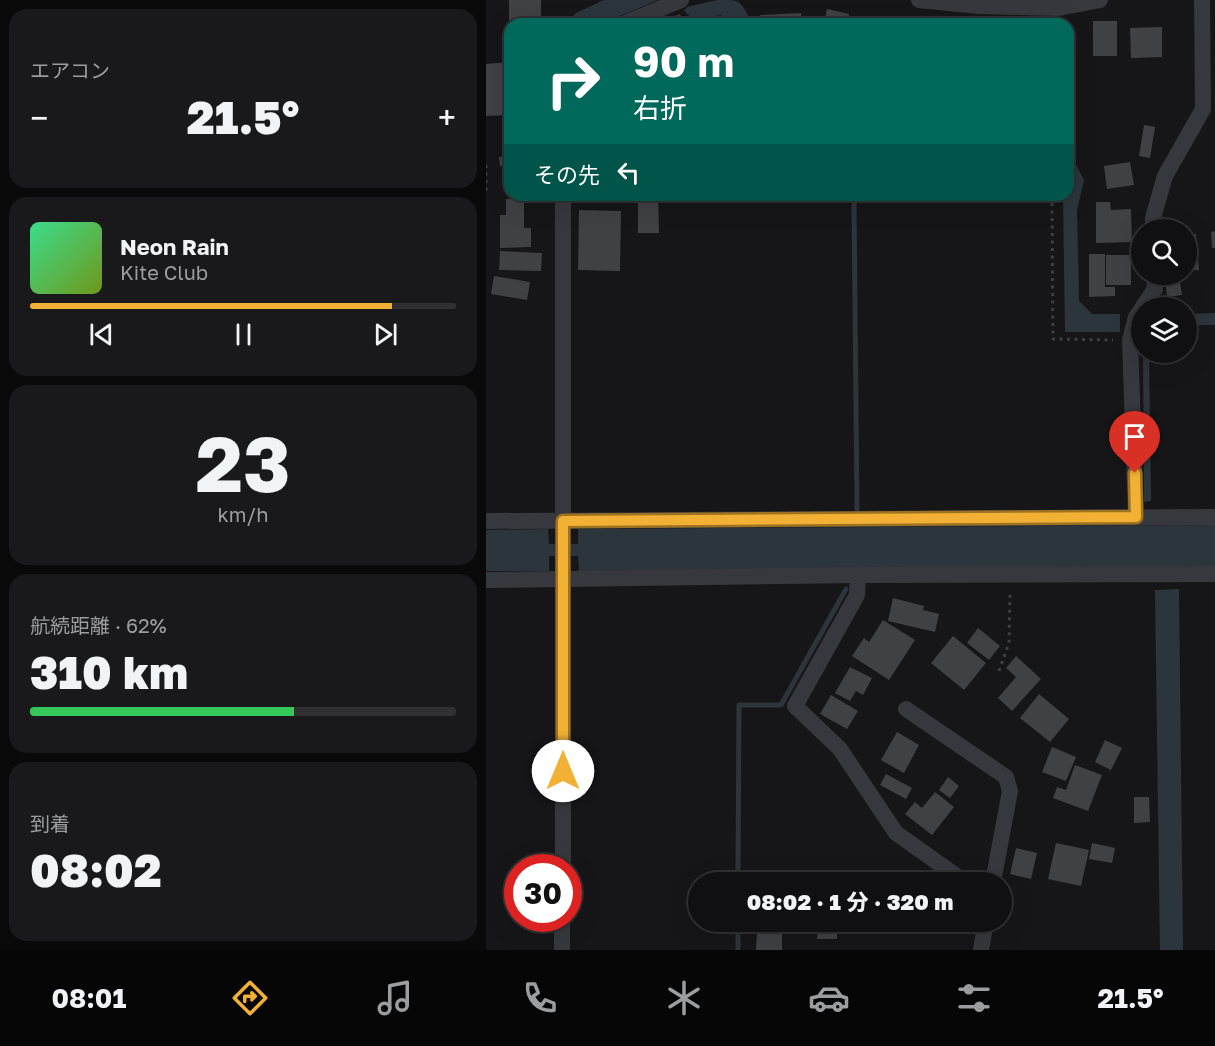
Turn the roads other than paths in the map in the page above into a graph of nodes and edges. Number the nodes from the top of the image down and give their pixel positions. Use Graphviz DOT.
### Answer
graph roads {
  1 [pos="681,0"];
  2 [pos="919,0"];
  3 [pos="1100,0"];
  4 [pos="1202,0"];
  5 [pos="638,18"];
  6 [pos="563,201"];
  7 [pos="1153,219"];
  8 [pos="1131,336"];
  9 [pos="1136,517"];
  10 [pos="1215,517"];
  11 [pos="486,521"];
  12 [pos="563,521"];
  13 [pos="1215,574"];
  14 [pos="858,575"];
  15 [pos="563,579"];
  16 [pos="486,580"];
  17 [pos="906,708"];
  18 [pos="562,854"];
  19 [pos="951,872"];
  20 [pos="995,872"];
  21 [pos="562,932"];
  22 [pos="984,932"];
  23 [pos="562,950"];
  24 [pos="981,950"];
  1 -- 5 [label="street"];
  2 -- 3 [label="street"];
  4 -- 7 [label="street"];
  6 -- 12 [label="street"];
  8 -- 9 [label="street"];
  9 -- 10 [label="street"];
  9 -- 12 [label="street"];
  11 -- 12 [label="street"];
  12 -- 15 [label="street"];
  13 -- 14 [label="street"];
  14 -- 15 [label="street"];
  14 -- 19 [label="street"];
  15 -- 16 [label="street"];
  15 -- 18 [label="street"];
  17 -- 20 [label="street"];
  21 -- 23 [label="street"];
  22 -- 24 [label="street"];
}
